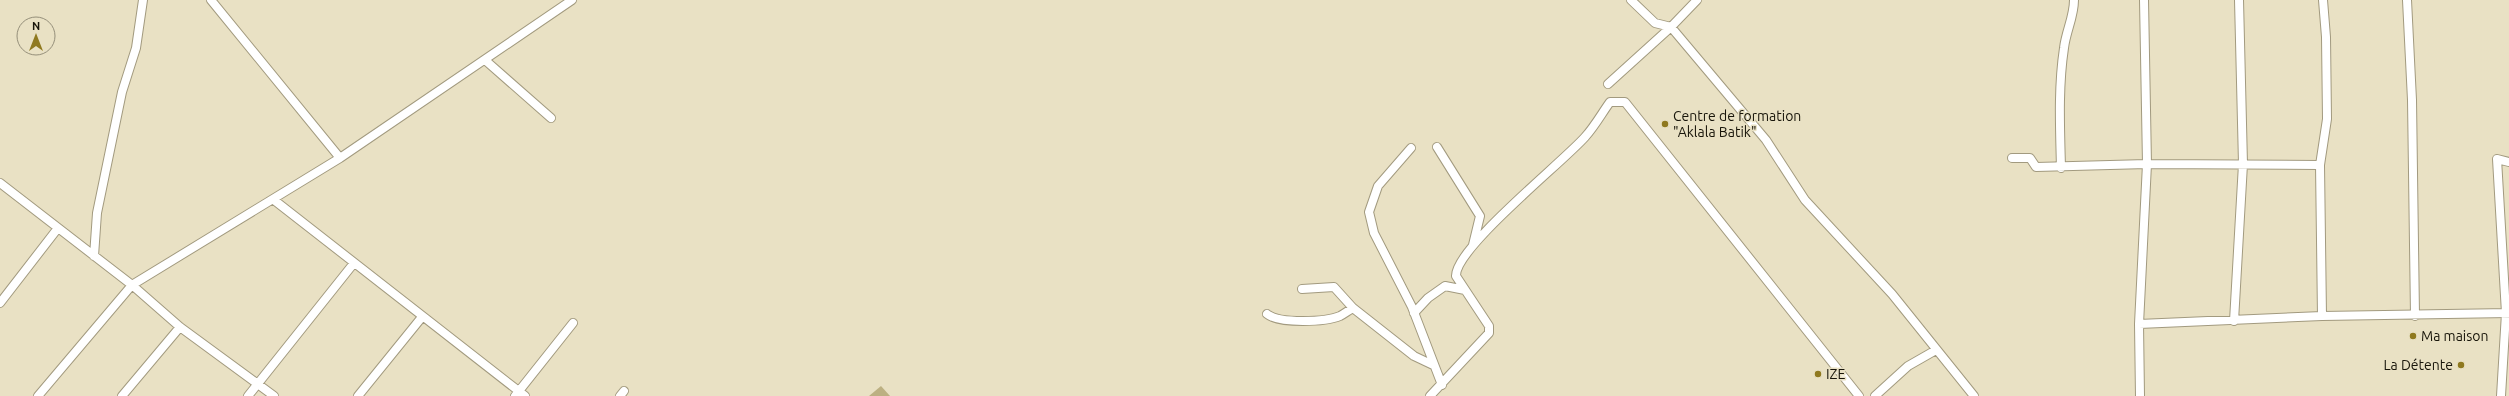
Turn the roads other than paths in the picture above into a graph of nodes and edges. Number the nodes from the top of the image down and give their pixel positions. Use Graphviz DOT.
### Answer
graph roads {
  1 [pos="211,0"];
  2 [pos="572,0"];
  3 [pos="1631,0"];
  4 [pos="1697,0"];
  5 [pos="2074,0"];
  6 [pos="2144,0"];
  7 [pos="2239,0"];
  8 [pos="2323,0"];
  9 [pos="2407,0"];
  10 [pos="141,1"];
  11 [pos="1671,27"];
  12 [pos="485,60"];
  13 [pos="1608,84"];
  14 [pos="551,118"];
  15 [pos="1437,147"];
  16 [pos="1411,148"];
  17 [pos="340,158"];
  18 [pos="2012,158"];
  19 [pos="2509,162"];
  20 [pos="2147,164"];
  21 [pos="2243,164"];
  22 [pos="2320,165"];
  23 [pos="2061,168"];
  24 [pos="0,183"];
  25 [pos="274,200"];
  26 [pos="58,228"];
  27 [pos="1473,246"];
  28 [pos="94,256"];
  29 [pos="354,263"];
  30 [pos="132,285"];
  31 [pos="1302,289"];
  32 [pos="1465,290"];
  33 [pos="0,304"];
  34 [pos="1353,308"];
  35 [pos="1414,313"];
  36 [pos="2508,313"];
  37 [pos="1267,314"];
  38 [pos="2322,316"];
  39 [pos="2415,316"];
  40 [pos="422,317"];
  41 [pos="2234,320"];
  42 [pos="573,323"];
  43 [pos="2139,324"];
  44 [pos="180,327"];
  45 [pos="1936,350"];
  46 [pos="1433,365"];
  47 [pos="258,383"];
  48 [pos="1442,384"];
  49 [pos="519,394"];
  50 [pos="38,396"];
  51 [pos="122,396"];
  52 [pos="248,396"];
  53 [pos="274,396"];
  54 [pos="358,396"];
  55 [pos="1430,396"];
  56 [pos="1859,396"];
  57 [pos="1875,396"];
  58 [pos="1974,396"];
  59 [pos="2140,396"];
  60 [pos="2501,396"];
  1 -- 17 [label="street"];
  2 -- 12 [label="street"];
  3 -- 11 [label="street"];
  4 -- 11 [label="street"];
  5 -- 23 [label="street"];
  6 -- 20 [label="street"];
  7 -- 21 [label="street"];
  8 -- 22 [label="street"];
  9 -- 39 [label="street"];
  10 -- 28 [label="street"];
  11 -- 13 [label="street"];
  11 -- 45 [label="street"];
  12 -- 14 [label="street"];
  12 -- 17 [label="street"];
  15 -- 27 [label="street"];
  16 -- 35 [label="street"];
  17 -- 25 [label="street"];
  18 -- 23 [label="street"];
  19 -- 36 [label="street"];
  20 -- 21 [label="street"];
  20 -- 23 [label="street"];
  20 -- 43 [label="street"];
  21 -- 22 [label="street"];
  21 -- 41 [label="street"];
  22 -- 38 [label="street"];
  24 -- 26 [label="street"];
  25 -- 29 [label="street"];
  25 -- 30 [label="street"];
  26 -- 28 [label="street"];
  26 -- 33 [label="street"];
  27 -- 32 [label="street"];
  27 -- 56 [label="street"];
  28 -- 30 [label="street"];
  29 -- 40 [label="street"];
  29 -- 47 [label="street"];
  30 -- 44 [label="street"];
  30 -- 50 [label="street"];
  31 -- 34 [label="street"];
  32 -- 35 [label="street"];
  32 -- 48 [label="street"];
  34 -- 37 [label="street"];
  34 -- 46 [label="street"];
  35 -- 46 [label="street"];
  36 -- 39 [label="street"];
  36 -- 60 [label="street"];
  38 -- 39 [label="street"];
  38 -- 41 [label="street"];
  40 -- 49 [label="street"];
  40 -- 54 [label="street"];
  41 -- 43 [label="street"];
  42 -- 49 [label="street"];
  43 -- 59 [label="street"];
  44 -- 47 [label="street"];
  44 -- 51 [label="street"];
  45 -- 57 [label="street"];
  45 -- 58 [label="street"];
  46 -- 48 [label="street"];
  47 -- 52 [label="street"];
  47 -- 53 [label="street"];
  48 -- 55 [label="street"];
}
